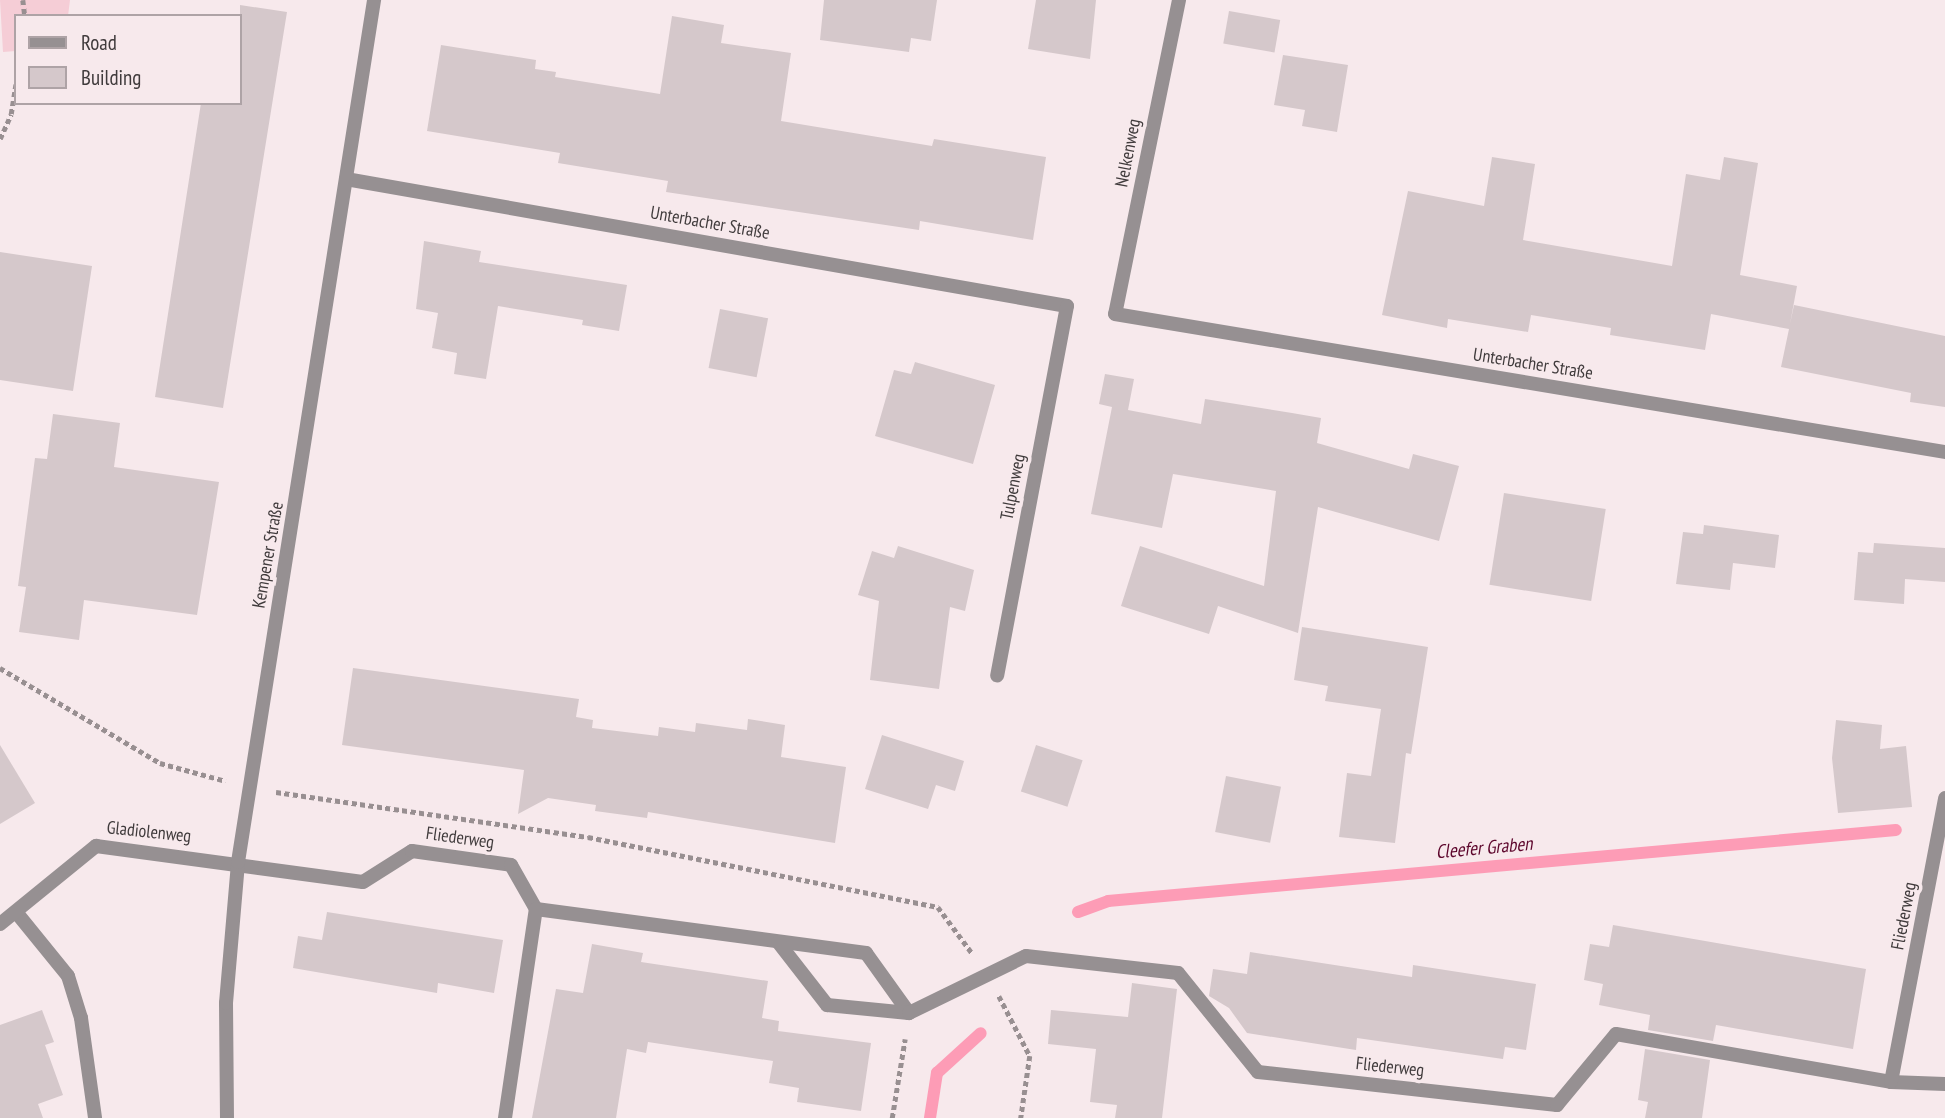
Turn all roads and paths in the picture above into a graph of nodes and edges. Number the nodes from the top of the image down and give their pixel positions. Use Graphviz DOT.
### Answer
graph roads {
  1 [pos="374,0"];
  2 [pos="1179,0"];
  3 [pos="14,90"];
  4 [pos="2,129"];
  5 [pos="0,139"];
  6 [pos="346,179"];
  7 [pos="1066,306"];
  8 [pos="1115,314"];
  9 [pos="1945,452"];
  10 [pos="0,668"];
  11 [pos="997,675"];
  12 [pos="250,788"];
  13 [pos="1945,798"];
  14 [pos="238,862"];
  15 [pos="536,909"];
  16 [pos="16,912"];
  17 [pos="0,924"];
  18 [pos="778,942"];
  19 [pos="989,977"];
  20 [pos="909,1013"];
  21 [pos="1891,1082"];
  22 [pos="1945,1084"];
  23 [pos="95,1118"];
  24 [pos="227,1118"];
  25 [pos="505,1118"];
  26 [pos="892,1118"];
  27 [pos="1021,1118"];
  1 -- 6 [label="street, Kempener Straße"];
  2 -- 8 [label="street, Nelkenweg"];
  3 -- 4 [label="path"];
  4 -- 5 [label="path"];
  6 -- 7 [label="street, Unterbacher Straße"];
  6 -- 12 [label="street, Kempener Straße"];
  7 -- 11 [label="street, Tulpenweg"];
  8 -- 9 [label="street, Unterbacher Straße"];
  10 -- 12 [label="path"];
  12 -- 14 [label="street, Kempener Straße"];
  12 -- 19 [label="path"];
  13 -- 21 [label="street, Fliederweg"];
  14 -- 15 [label="street, Fliederweg"];
  14 -- 16 [label="street, Gladiolenweg"];
  14 -- 24 [label="street, Kempener Straße"];
  15 -- 18 [label="street"];
  15 -- 25 [label="street"];
  16 -- 17 [label="street, Gladiolenweg"];
  16 -- 23 [label="street"];
  18 -- 20 [label="street, Fliederweg"];
  18 -- 20 [label="street"];
  19 -- 20 [label="street, Fliederweg"];
  19 -- 21 [label="street, Fliederweg"];
  19 -- 27 [label="path"];
  20 -- 26 [label="path"];
  21 -- 22 [label="street, Fliederweg"];
}
